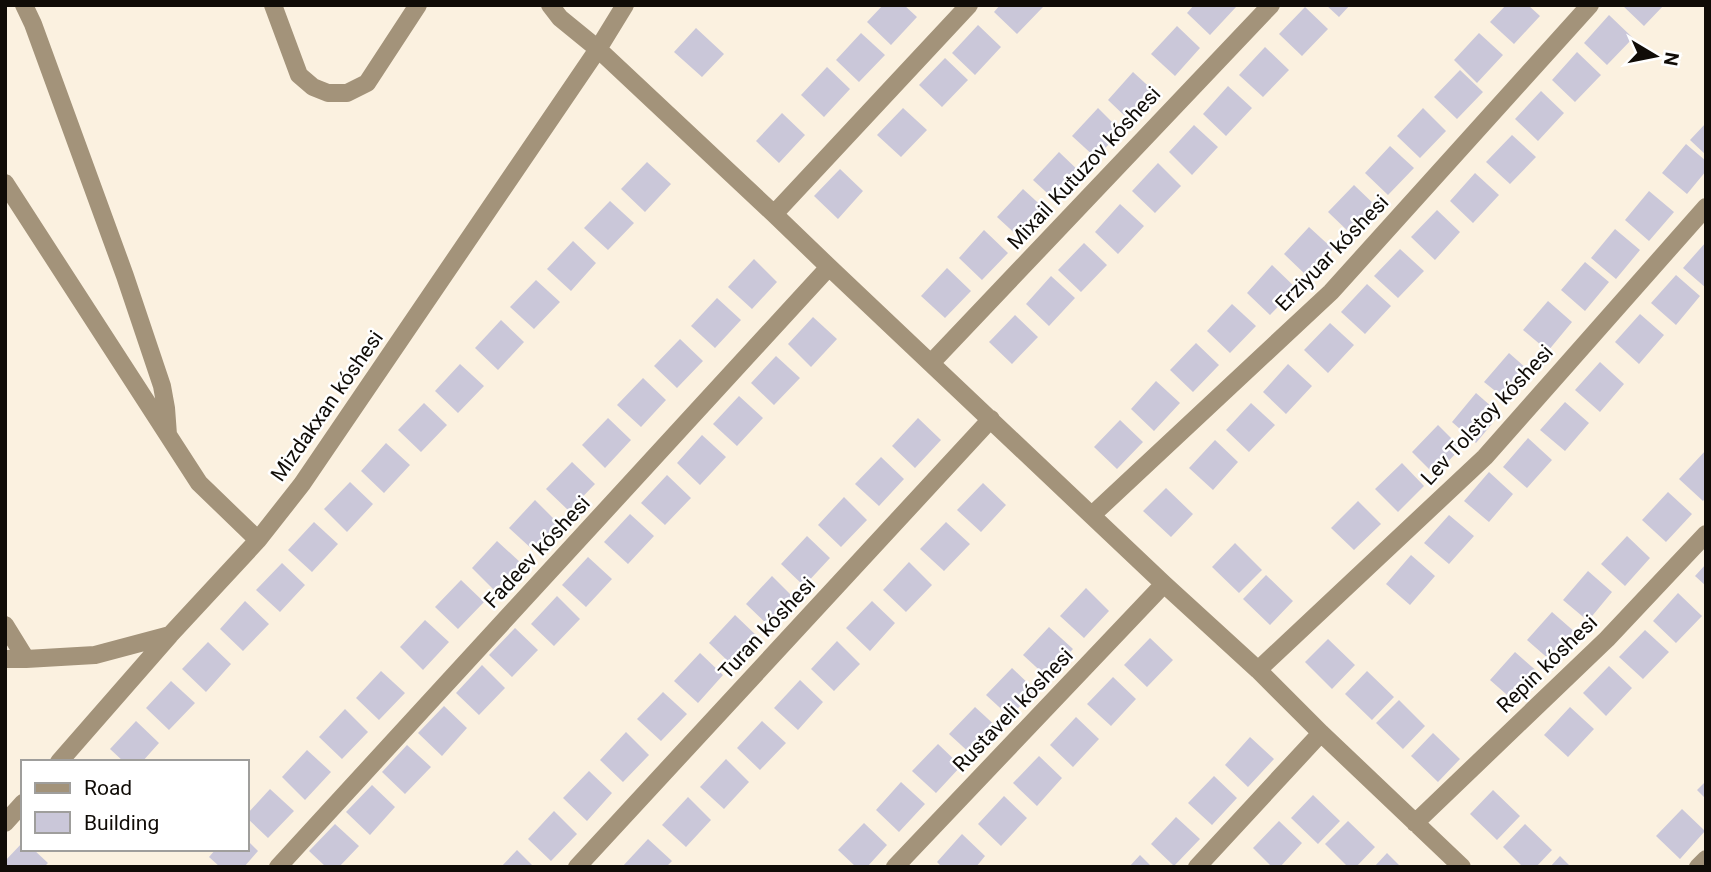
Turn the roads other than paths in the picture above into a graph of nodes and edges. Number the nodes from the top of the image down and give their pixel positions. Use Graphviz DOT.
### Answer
graph roads {
  1 [pos="24,5"];
  2 [pos="273,5"];
  3 [pos="418,5"];
  4 [pos="550,5"];
  5 [pos="625,5"];
  6 [pos="969,5"];
  7 [pos="1270,5"];
  8 [pos="1590,5"];
  9 [pos="598,50"];
  10 [pos="5,183"];
  11 [pos="1706,207"];
  12 [pos="774,214"];
  13 [pos="829,267"];
  14 [pos="931,363"];
  15 [pos="991,419"];
  16 [pos="168,435"];
  17 [pos="1092,516"];
  18 [pos="1706,534"];
  19 [pos="258,540"];
  20 [pos="1164,584"];
  21 [pos="5,625"];
  22 [pos="170,635"];
  23 [pos="5,659"];
  24 [pos="26,659"];
  25 [pos="1258,670"];
  26 [pos="1321,733"];
  27 [pos="61,760"];
  28 [pos="21,805"];
  29 [pos="5,822"];
  30 [pos="1415,822"];
  31 [pos="1706,859"];
  32 [pos="278,867"];
  33 [pos="577,867"];
  34 [pos="895,867"];
  35 [pos="1196,867"];
  36 [pos="1462,867"];
  37 [pos="1699,867"];
  1 -- 16 [label="street"];
  2 -- 3 [label="street"];
  4 -- 9 [label="street"];
  5 -- 9 [label="street, Mizdakxan kóshesi"];
  6 -- 12 [label="street"];
  7 -- 14 [label="street, Mixail Kutuzov kóshesi"];
  8 -- 17 [label="street, Erziyuar kóshesi"];
  9 -- 12 [label="street"];
  9 -- 19 [label="street, Mizdakxan kóshesi"];
  10 -- 16 [label="street"];
  11 -- 25 [label="street, Lev Tolstoy kóshesi"];
  12 -- 13 [label="street"];
  13 -- 14 [label="street"];
  13 -- 32 [label="street, Fadeev kóshesi"];
  14 -- 15 [label="street"];
  15 -- 17 [label="street"];
  15 -- 33 [label="street, Turan kóshesi"];
  16 -- 19 [label="street"];
  17 -- 20 [label="street"];
  18 -- 30 [label="street, Repin kóshesi"];
  19 -- 22 [label="street, Mizdakxan kóshesi"];
  20 -- 25 [label="street"];
  20 -- 34 [label="street, Rustaveli kóshesi"];
  21 -- 24 [label="street"];
  22 -- 24 [label="street"];
  22 -- 27 [label="street, Mizdakxan kóshesi"];
  23 -- 24 [label="street"];
  25 -- 26 [label="street"];
  26 -- 30 [label="street"];
  26 -- 35 [label="street"];
  28 -- 29 [label="street"];
  30 -- 36 [label="street"];
  31 -- 37 [label="street"];
}
